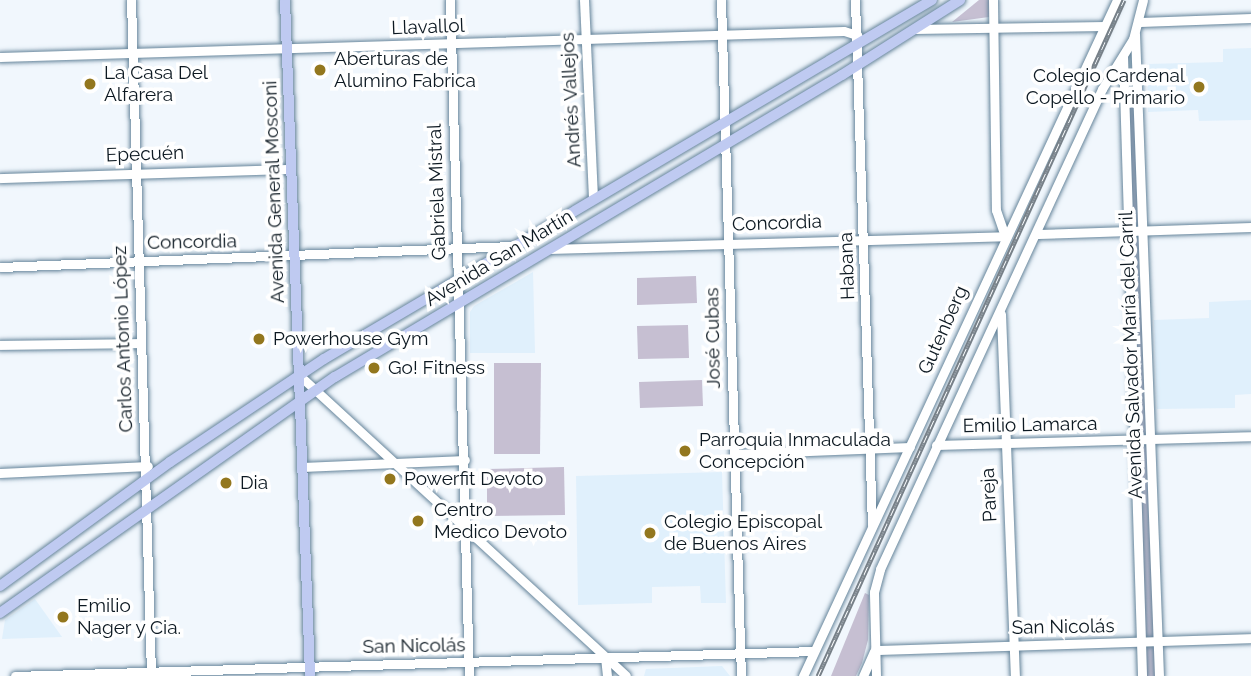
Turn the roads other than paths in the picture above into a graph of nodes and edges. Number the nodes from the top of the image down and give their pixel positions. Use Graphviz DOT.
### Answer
graph roads {
  1 [pos="131,0"];
  2 [pos="285,0"];
  3 [pos="450,0"];
  4 [pos="584,0"];
  5 [pos="721,0"];
  6 [pos="855,0"];
  7 [pos="932,0"];
  8 [pos="960,0"];
  9 [pos="993,0"];
  10 [pos="1117,0"];
  11 [pos="1143,0"];
  12 [pos="1251,18"];
  13 [pos="1140,22"];
  14 [pos="1105,26"];
  15 [pos="993,27"];
  16 [pos="912,29"];
  17 [pos="1135,34"];
  18 [pos="722,35"];
  19 [pos="857,39"];
  20 [pos="585,40"];
  21 [pos="451,44"];
  22 [pos="286,48"];
  23 [pos="133,53"];
  24 [pos="1123,56"];
  25 [pos="0,57"];
  26 [pos="858,62"];
  27 [pos="724,120"];
  28 [pos="725,144"];
  29 [pos="290,169"];
  30 [pos="136,171"];
  31 [pos="0,178"];
  32 [pos="593,198"];
  33 [pos="1251,227"];
  34 [pos="1129,231"];
  35 [pos="1144,231"];
  36 [pos="1038,234"];
  37 [pos="1005,236"];
  38 [pos="863,238"];
  39 [pos="728,242"];
  40 [pos="511,246"];
  41 [pos="549,249"];
  42 [pos="456,251"];
  43 [pos="292,258"];
  44 [pos="138,261"];
  45 [pos="0,267"];
  46 [pos="457,281"];
  47 [pos="458,304"];
  48 [pos="1001,312"];
  49 [pos="140,344"];
  50 [pos="0,345"];
  51 [pos="299,375"];
  52 [pos="317,389"];
  53 [pos="300,401"];
  54 [pos="1251,436"];
  55 [pos="1136,440"];
  56 [pos="1151,440"];
  57 [pos="1004,442"];
  58 [pos="936,444"];
  59 [pos="873,447"];
  60 [pos="910,447"];
  61 [pos="734,454"];
  62 [pos="465,460"];
  63 [pos="395,461"];
  64 [pos="145,466"];
  65 [pos="302,467"];
  66 [pos="160,469"];
  67 [pos="0,473"];
  68 [pos="146,479"];
  69 [pos="148,507"];
  70 [pos="464,526"];
  71 [pos="872,530"];
  72 [pos="0,586"];
  73 [pos="0,613"];
  74 [pos="1251,638"];
  75 [pos="1140,643"];
  76 [pos="1158,643"];
  77 [pos="1014,645"];
  78 [pos="875,650"];
  79 [pos="814,651"];
  80 [pos="740,654"];
  81 [pos="605,657"];
  82 [pos="469,662"];
  83 [pos="310,671"];
  84 [pos="151,673"];
  85 [pos="15,676"];
  86 [pos="469,676"];
  87 [pos="607,676"];
  88 [pos="626,676"];
  89 [pos="741,676"];
  90 [pos="803,676"];
  91 [pos="863,676"];
  92 [pos="876,676"];
  93 [pos="1015,676"];
  94 [pos="1142,676"];
  95 [pos="1159,676"];
  1 -- 23 [label="street, Carlos Antonio López"];
  2 -- 22 [label="main road, Avenida General Mosconi"];
  3 -- 21 [label="street, Gabriela Mistral"];
  4 -- 20 [label="street, Andrés Vallejos"];
  5 -- 18 [label="street, José Cubas"];
  6 -- 19 [label="street, Habana"];
  7 -- 19 [label="main road, Avenida San Martín"];
  8 -- 16 [label="main road, Avenida San Martín"];
  9 -- 15 [label="street"];
  10 -- 14 [label="street, Gutenberg"];
  11 -- 13 [label="street"];
  12 -- 13 [label="street"];
  13 -- 17 [label="street"];
  14 -- 15 [label="street"];
  14 -- 37 [label="street, Gutenberg"];
  15 -- 16 [label="street"];
  15 -- 37 [label="street"];
  16 -- 26 [label="main road, Avenida San Martín"];
  17 -- 24 [label="street"];
  17 -- 35 [label="street, Avenida Salvador María del Carril"];
  18 -- 19 [label="street, Llavallol"];
  18 -- 20 [label="street, Llavallol"];
  18 -- 27 [label="street, José Cubas"];
  19 -- 26 [label="street, Habana"];
  19 -- 27 [label="main road, Avenida San Martín"];
  20 -- 21 [label="street, Llavallol"];
  20 -- 32 [label="street, Andrés Vallejos"];
  21 -- 22 [label="street, Llavallol"];
  21 -- 42 [label="street, Gabriela Mistral"];
  22 -- 23 [label="street, Llavallol"];
  22 -- 29 [label="main road, Avenida General Mosconi"];
  23 -- 25 [label="street, Llavallol"];
  23 -- 30 [label="street, Carlos Antonio López"];
  24 -- 34 [label="street, Avenida Salvador María del Carril"];
  24 -- 36 [label="street"];
  26 -- 28 [label="main road, Avenida San Martín"];
  26 -- 38 [label="street, Habana"];
  27 -- 28 [label="street, José Cubas"];
  27 -- 32 [label="main road, Avenida San Martín"];
  28 -- 39 [label="street, José Cubas"];
  28 -- 41 [label="main road, Avenida San Martín"];
  29 -- 30 [label="street, Epecuén"];
  29 -- 43 [label="main road, Avenida General Mosconi"];
  30 -- 31 [label="street, Epecuén"];
  30 -- 44 [label="street, Carlos Antonio López"];
  32 -- 40 [label="main road, Avenida San Martín"];
  33 -- 35 [label="street"];
  34 -- 35 [label="street"];
  34 -- 36 [label="street"];
  34 -- 55 [label="street, Avenida Salvador María del Carril"];
  35 -- 56 [label="street, Avenida Salvador María del Carril"];
  36 -- 48 [label="street"];
  37 -- 38 [label="street, Concordia"];
  37 -- 60 [label="street, Gutenberg"];
  38 -- 39 [label="street, Concordia"];
  38 -- 59 [label="street, Habana"];
  39 -- 41 [label="street, Concordia"];
  39 -- 61 [label="street, José Cubas"];
  40 -- 42 [label="street, Concordia"];
  40 -- 46 [label="main road, Avenida San Martín"];
  41 -- 47 [label="main road, Avenida San Martín"];
  42 -- 43 [label="street, Concordia"];
  42 -- 46 [label="street, Gabriela Mistral"];
  43 -- 44 [label="street, Concordia"];
  43 -- 51 [label="main road, Avenida General Mosconi"];
  44 -- 45 [label="street, Concordia"];
  44 -- 49 [label="street, Carlos Antonio López"];
  46 -- 47 [label="street, Gabriela Mistral"];
  46 -- 51 [label="main road, Avenida San Martín"];
  47 -- 52 [label="main road, Avenida San Martín"];
  47 -- 62 [label="street, Gabriela Mistral"];
  48 -- 57 [label="street, Pareja"];
  48 -- 58 [label="street"];
  49 -- 50 [label="street"];
  49 -- 64 [label="street, Carlos Antonio López"];
  51 -- 52 [label="street"];
  51 -- 53 [label="main road, Avenida General Mosconi"];
  51 -- 66 [label="main road, Avenida San Martín"];
  52 -- 53 [label="main road, Avenida San Martín"];
  52 -- 63 [label="street"];
  53 -- 65 [label="main road, Avenida General Mosconi"];
  53 -- 69 [label="main road, Avenida San Martín"];
  54 -- 56 [label="street, Emilio Lamarca"];
  55 -- 56 [label="street, Emilio Lamarca"];
  55 -- 57 [label="street, Emilio Lamarca"];
  55 -- 75 [label="street, Avenida Salvador María del Carril"];
  56 -- 76 [label="street, Avenida Salvador María del Carril"];
  57 -- 58 [label="street, Emilio Lamarca"];
  57 -- 77 [label="street, Pareja"];
  58 -- 78 [label="street"];
  59 -- 60 [label="street"];
  59 -- 61 [label="street"];
  59 -- 71 [label="street, Habana"];
  60 -- 71 [label="street, Gutenberg"];
  61 -- 80 [label="street, José Cubas"];
  62 -- 63 [label="street"];
  62 -- 70 [label="street, Gabriela Mistral"];
  63 -- 65 [label="street"];
  63 -- 70 [label="street"];
  64 -- 66 [label="street"];
  64 -- 67 [label="street"];
  64 -- 68 [label="street, Carlos Antonio López"];
  65 -- 83 [label="main road, Avenida General Mosconi"];
  66 -- 68 [label="main road, Avenida San Martín"];
  68 -- 69 [label="street, Carlos Antonio López"];
  68 -- 72 [label="main road, Avenida San Martín"];
  69 -- 73 [label="main road, Avenida San Martín"];
  69 -- 84 [label="street, Carlos Antonio López"];
  70 -- 81 [label="street"];
  70 -- 82 [label="street, Gabriela Mistral"];
  71 -- 79 [label="street, Gutenberg"];
  74 -- 76 [label="street, San Nicolás"];
  75 -- 76 [label="street, San Nicolás"];
  75 -- 77 [label="street, San Nicolás"];
  75 -- 94 [label="street, Avenida Salvador María del Carril"];
  76 -- 95 [label="street, Avenida Salvador María del Carril"];
  77 -- 78 [label="street, San Nicolás"];
  77 -- 93 [label="street, Pareja"];
  78 -- 91 [label="street"];
  78 -- 92 [label="street"];
  79 -- 80 [label="street, San Nicolás"];
  79 -- 90 [label="street, Gutenberg"];
  80 -- 81 [label="street, San Nicolás"];
  80 -- 89 [label="street, José Cubas"];
  81 -- 82 [label="street, San Nicolás"];
  81 -- 87 [label="street"];
  81 -- 88 [label="street"];
  82 -- 83 [label="street, San Nicolás"];
  82 -- 86 [label="street, Gabriela Mistral"];
  83 -- 84 [label="street, San Nicolás"];
  84 -- 85 [label="street, San Nicolás"];
}
